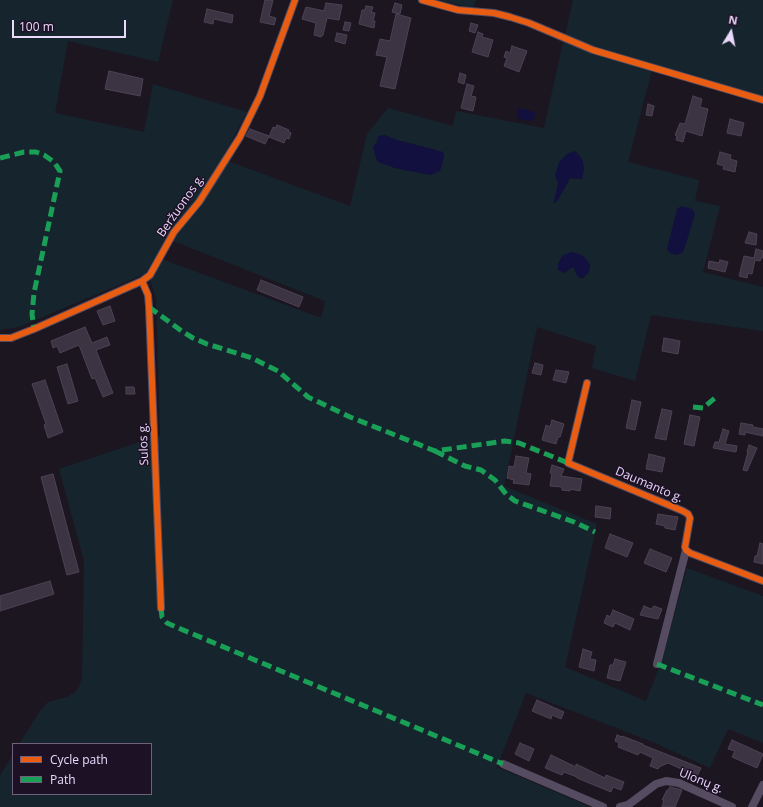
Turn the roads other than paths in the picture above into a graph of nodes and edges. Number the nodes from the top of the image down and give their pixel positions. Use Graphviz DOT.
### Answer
graph roads {
  1 [pos="295,0"];
  2 [pos="422,0"];
  3 [pos="763,100"];
  4 [pos="142,281"];
  5 [pos="0,338"];
  6 [pos="586,383"];
  7 [pos="686,550"];
  8 [pos="763,581"];
  9 [pos="161,608"];
  10 [pos="657,664"];
  11 [pos="503,764"];
  12 [pos="763,785"];
  13 [pos="603,807"];
  14 [pos="620,807"];
  15 [pos="732,807"];
  16 [pos="752,807"];
  1 -- 4 [label="street, Beržuonos g."];
  2 -- 3 [label="street"];
  4 -- 5 [label="street, Beržuonos g."];
  4 -- 9 [label="street, Sulos g."];
  6 -- 7 [label="street, Daumanto g."];
  7 -- 8 [label="street"];
  7 -- 10 [label="street"];
  11 -- 13 [label="street"];
  12 -- 16 [label="street"];
  14 -- 15 [label="street, Ulonų g."];
}
